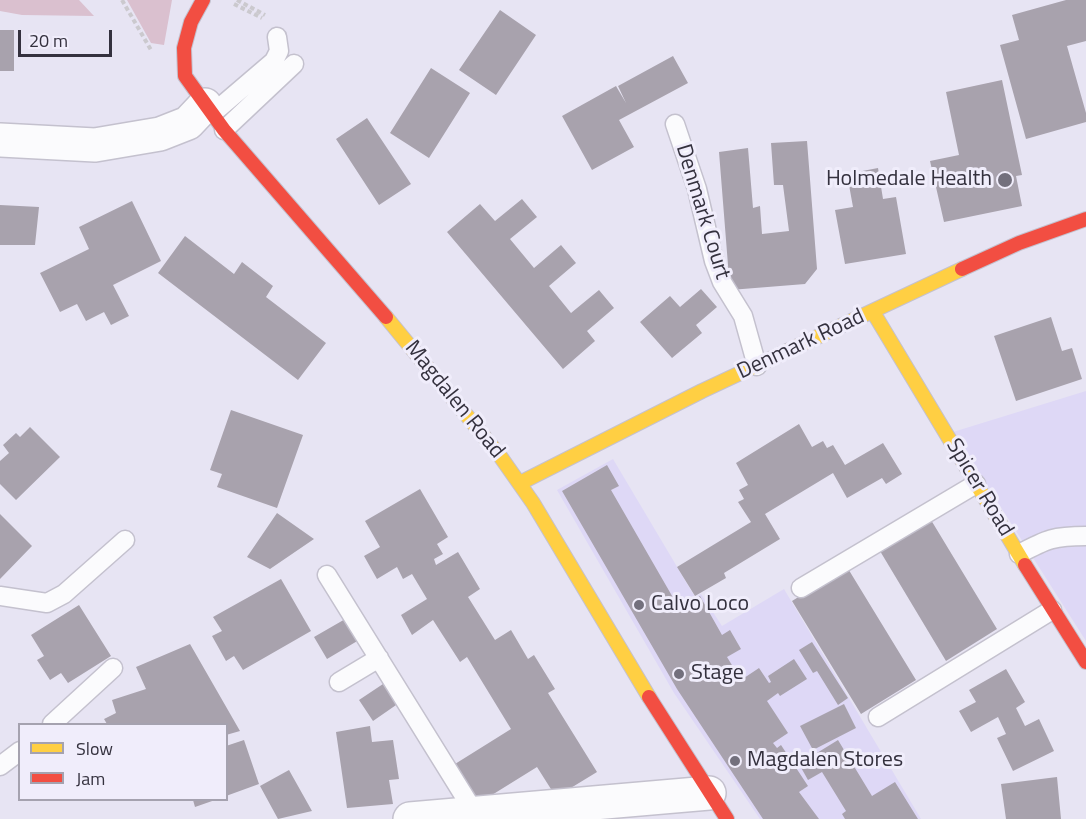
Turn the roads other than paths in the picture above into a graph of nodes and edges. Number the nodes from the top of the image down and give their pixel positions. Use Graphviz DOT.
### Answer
graph roads {
  1 [pos="203,0"];
  2 [pos="277,37"];
  3 [pos="294,64"];
  4 [pos="214,116"];
  5 [pos="675,124"];
  6 [pos="0,140"];
  7 [pos="1086,219"];
  8 [pos="873,312"];
  9 [pos="757,366"];
  10 [pos="520,483"];
  11 [pos="976,483"];
  12 [pos="1086,536"];
  13 [pos="125,540"];
  14 [pos="1019,554"];
  15 [pos="327,575"];
  16 [pos="801,588"];
  17 [pos="0,596"];
  18 [pos="1052,609"];
  19 [pos="379,658"];
  20 [pos="1086,662"];
  21 [pos="113,668"];
  22 [pos="339,682"];
  23 [pos="878,717"];
  24 [pos="53,723"];
  25 [pos="18,752"];
  26 [pos="0,765"];
  27 [pos="718,806"];
  28 [pos="476,814"];
  29 [pos="429,818"];
  1 -- 4 [label="street, Magdalen Road"];
  2 -- 4 [label="lane"];
  3 -- 4 [label="lane"];
  4 -- 6 [label="street"];
  4 -- 10 [label="street, Magdalen Road"];
  5 -- 9 [label="lane, Denmark Court"];
  7 -- 8 [label="street, Denmark Road"];
  8 -- 9 [label="street, Denmark Road"];
  8 -- 11 [label="street, Spicer Road"];
  9 -- 10 [label="street, Denmark Road"];
  10 -- 27 [label="street, Magdalen Road"];
  11 -- 14 [label="street, Spicer Road"];
  11 -- 16 [label="lane"];
  12 -- 14 [label="lane"];
  13 -- 17 [label="lane"];
  14 -- 18 [label="street, Spicer Road"];
  15 -- 19 [label="lane"];
  18 -- 20 [label="street, Spicer Road"];
  18 -- 23 [label="lane"];
  19 -- 22 [label="lane"];
  19 -- 28 [label="lane"];
  21 -- 24 [label="lane"];
  25 -- 26 [label="lane"];
  27 -- 28 [label="street"];
  28 -- 29 [label="street"];
}
